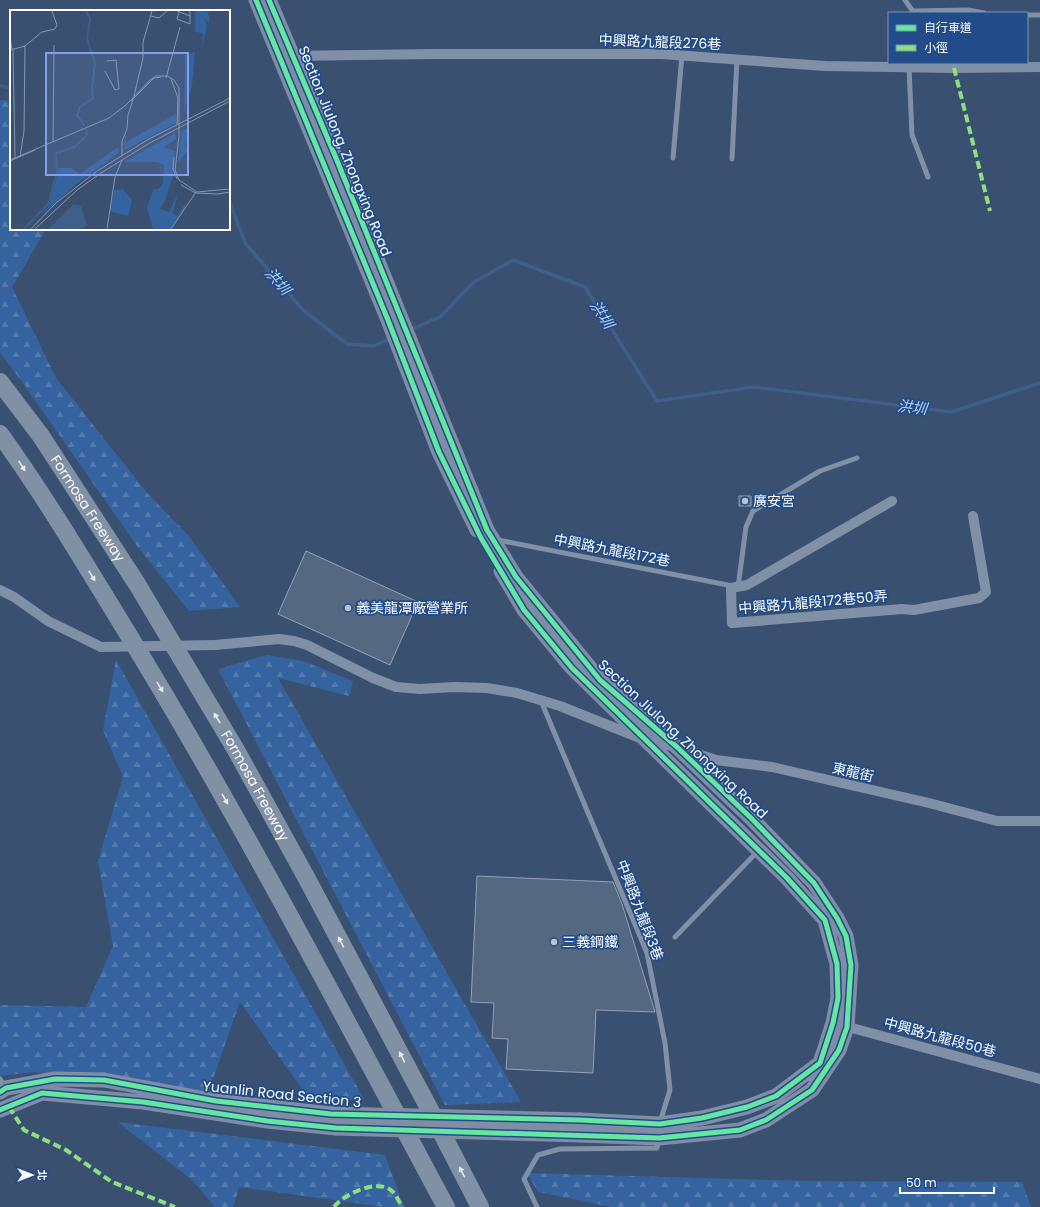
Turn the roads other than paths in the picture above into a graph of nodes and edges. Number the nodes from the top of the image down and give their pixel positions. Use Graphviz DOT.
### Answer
graph roads {
  1 [pos="256,0"];
  2 [pos="269,0"];
  3 [pos="905,0"];
  4 [pos="914,12"];
  5 [pos="979,12"];
  6 [pos="1028,15"];
  7 [pos="1040,15"];
  8 [pos="682,55"];
  9 [pos="286,56"];
  10 [pos="737,59"];
  11 [pos="910,65"];
  12 [pos="1040,67"];
  13 [pos="673,158"];
  14 [pos="732,159"];
  15 [pos="928,177"];
  16 [pos="0,382"];
  17 [pos="0,434"];
  18 [pos="857,458"];
  19 [pos="892,501"];
  20 [pos="973,516"];
  21 [pos="487,539"];
  22 [pos="738,587"];
  23 [pos="0,590"];
  24 [pos="541,700"];
  25 [pos="645,740"];
  26 [pos="677,747"];
  27 [pos="1040,822"];
  28 [pos="759,850"];
  29 [pos="675,937"];
  30 [pos="840,1025"];
  31 [pos="1040,1079"];
  32 [pos="2,1087"];
  33 [pos="0,1110"];
  34 [pos="334,1121"];
  35 [pos="659,1131"];
  36 [pos="446,1207"];
  37 [pos="480,1207"];
  38 [pos="537,1207"];
  1 -- 9 [label="main road, Section Jiulong, Zhongxing Road"];
  2 -- 9 [label="main road, Section Jiulong, Zhongxing Road"];
  3 -- 4 [label="lane"];
  4 -- 5 [label="lane"];
  6 -- 7 [label="lane"];
  8 -- 9 [label="street, 中興路九龍段276巷"];
  8 -- 10 [label="street, 中興路九龍段276巷"];
  8 -- 13 [label="lane"];
  9 -- 21 [label="main road, Section Jiulong, Zhongxing Road"];
  10 -- 11 [label="street, 中興路九龍段276巷"];
  10 -- 14 [label="lane"];
  11 -- 12 [label="street, 中興路九龍段276巷"];
  11 -- 15 [label="lane"];
  37 -- 16 [label="highway, Formosa Freeway, one-way"];
  17 -- 36 [label="highway, one-way"];
  18 -- 22 [label="lane"];
  19 -- 22 [label="street, 中興路九龍段172巷50弄"];
  20 -- 22 [label="street, 中興路九龍段172巷50弄"];
  21 -- 22 [label="lane, 中興路九龍段172巷"];
  21 -- 25 [label="main road, Section Jiulong, Zhongxing Road"];
  21 -- 26 [label="main road, Section Jiulong, Zhongxing Road"];
  23 -- 24 [label="street, 東龍街, bridge"];
  24 -- 25 [label="street, 東龍街"];
  24 -- 35 [label="lane, 中興路九龍段3巷"];
  25 -- 26 [label="street, 東龍街"];
  25 -- 28 [label="main road, Section Jiulong, Zhongxing Road"];
  26 -- 27 [label="street, 東龍街"];
  26 -- 30 [label="main road, Section Jiulong, Zhongxing Road"];
  28 -- 29 [label="lane"];
  28 -- 30 [label="main road, Section Jiulong, Zhongxing Road"];
  30 -- 31 [label="street, 中興路九龍段50巷"];
  30 -- 35 [label="main road, Section Jiulong, Zhongxing Road"];
  30 -- 35 [label="main road, Section Jiulong, Zhongxing Road"];
  32 -- 34 [label="main road, Yuanlin Road Section 3"];
  33 -- 34 [label="main road, Yuanlin Road Section 3"];
  34 -- 35 [label="main road, Yuanlin Road Section 3, bridge"];
  34 -- 35 [label="main road, Yuanlin Road Section 3, bridge"];
  35 -- 38 [label="lane"];
}
